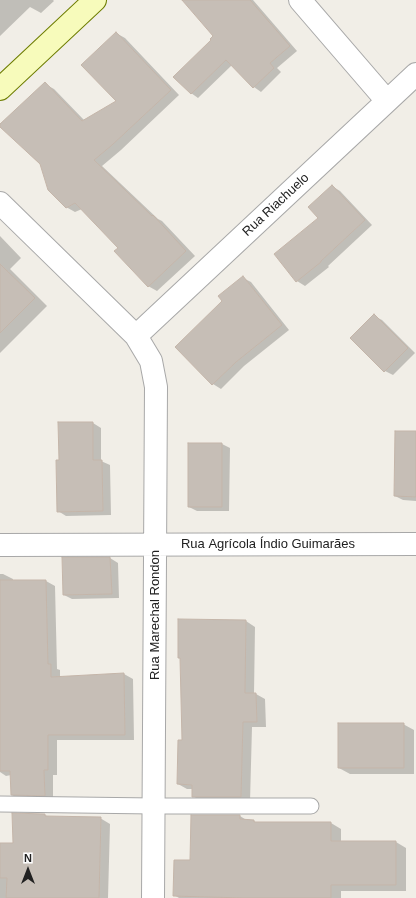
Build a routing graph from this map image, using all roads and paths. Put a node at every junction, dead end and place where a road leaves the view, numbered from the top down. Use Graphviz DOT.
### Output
graph roads {
  1 [pos="95,0"];
  2 [pos="300,0"];
  3 [pos="416,74"];
  4 [pos="0,89"];
  5 [pos="387,101"];
  6 [pos="0,203"];
  7 [pos="136,336"];
  8 [pos="416,544"];
  9 [pos="0,545"];
  10 [pos="155,545"];
  11 [pos="0,804"];
  12 [pos="154,806"];
  13 [pos="311,806"];
  14 [pos="153,898"];
  1 -- 4 [label="main road"];
  2 -- 5 [label="street"];
  3 -- 5 [label="street, Rua Riachuelo"];
  5 -- 7 [label="street, Rua Riachuelo"];
  6 -- 7 [label="street, Rua Marechal Rondon"];
  7 -- 10 [label="street, Rua Marechal Rondon"];
  8 -- 10 [label="street, Rua Agrícola Índio Guimarães"];
  9 -- 10 [label="street, Rua Agrícola Índio Guimarães"];
  10 -- 12 [label="street, Rua Marechal Rondon"];
  11 -- 12 [label="lane"];
  12 -- 13 [label="lane"];
  12 -- 14 [label="street, Rua Marechal Rondon"];
}
